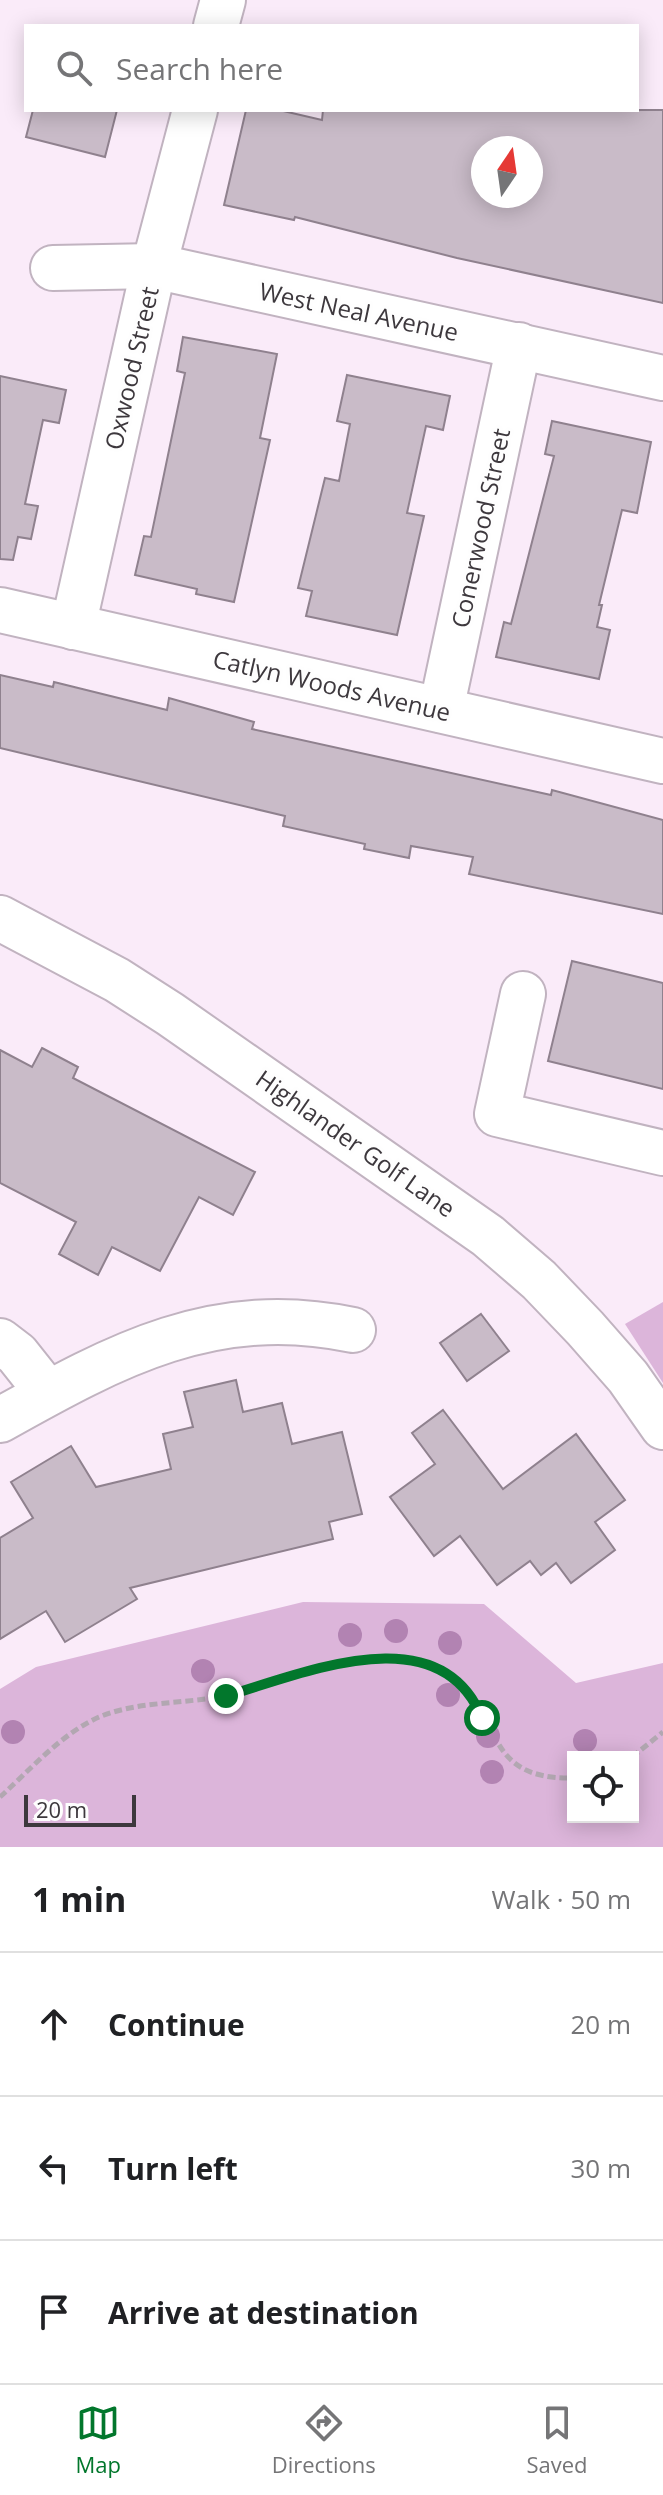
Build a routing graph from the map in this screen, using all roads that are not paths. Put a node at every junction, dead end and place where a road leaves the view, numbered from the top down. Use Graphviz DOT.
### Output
graph roads {
  1 [pos="223,0"];
  2 [pos="217,24"];
  3 [pos="194,112"];
  4 [pos="154,266"];
  5 [pos="53,268"];
  6 [pos="519,345"];
  7 [pos="663,378"];
  8 [pos="0,610"];
  9 [pos="73,627"];
  10 [pos="441,710"];
  11 [pos="663,761"];
  12 [pos="0,918"];
  13 [pos="523,994"];
  14 [pos="663,1153"];
  15 [pos="353,1330"];
  16 [pos="0,1341"];
  17 [pos="48,1393"];
  18 [pos="0,1420"];
  19 [pos="663,1427"];
  1 -- 2 [label="street"];
  3 -- 4 [label="street, Oxwood Street"];
  4 -- 5 [label="street, West Neal Avenue"];
  4 -- 6 [label="street, West Neal Avenue"];
  4 -- 9 [label="street, Oxwood Street"];
  6 -- 7 [label="street, West Neal Avenue"];
  6 -- 10 [label="street, Conerwood Street"];
  8 -- 9 [label="street, Catlyn Woods Avenue"];
  9 -- 10 [label="street, Catlyn Woods Avenue"];
  10 -- 11 [label="street, Catlyn Woods Avenue"];
  12 -- 19 [label="street, Highlander Golf Lane"];
  13 -- 14 [label="street"];
  15 -- 17 [label="street"];
  16 -- 17 [label="street"];
  17 -- 18 [label="street"];
}
